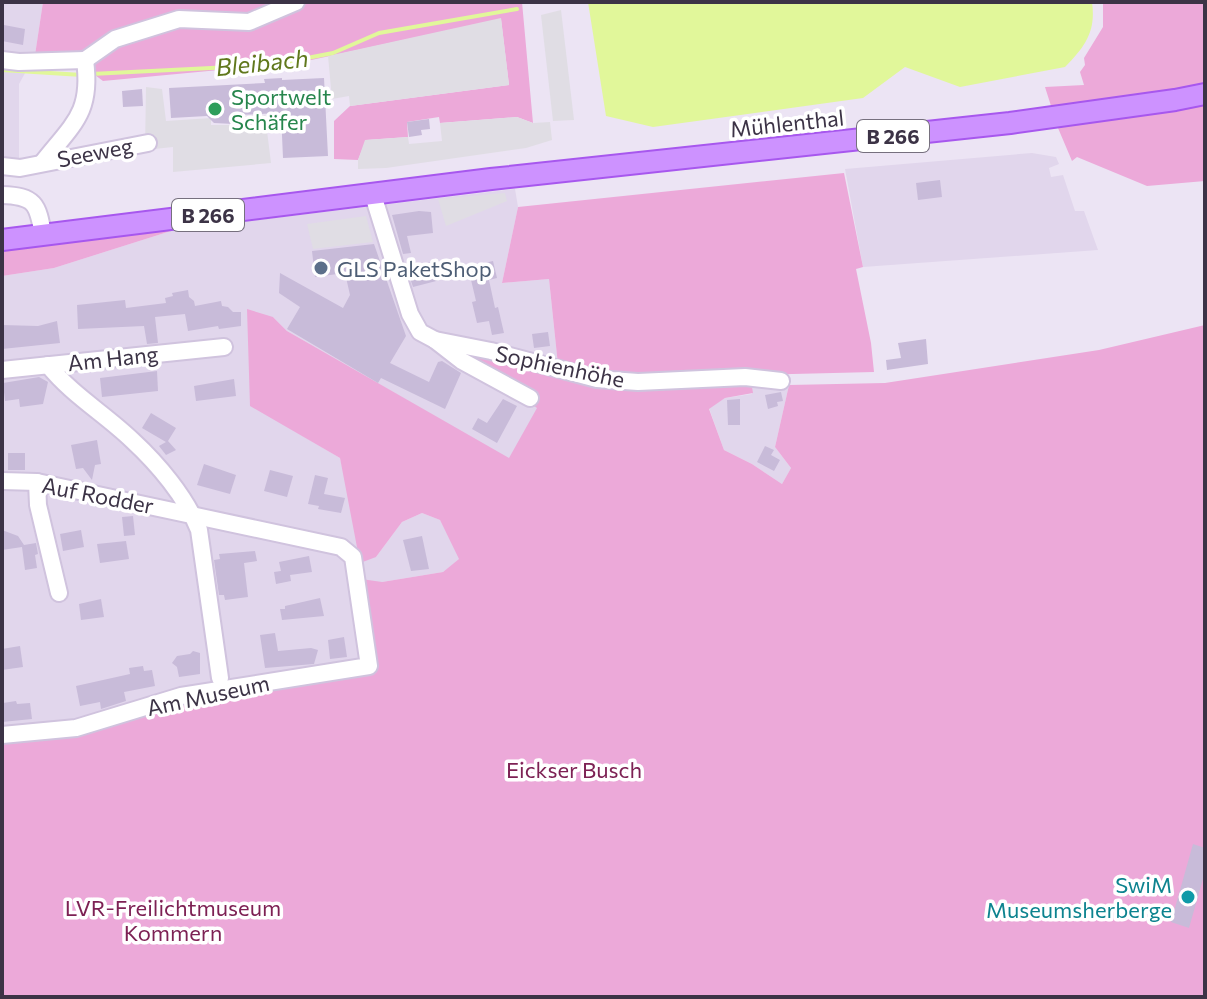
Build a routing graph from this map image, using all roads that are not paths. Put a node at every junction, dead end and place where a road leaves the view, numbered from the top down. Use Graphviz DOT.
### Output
graph roads {
  1 [pos="293,4"];
  2 [pos="2,60"];
  3 [pos="86,70"];
  4 [pos="1205,94"];
  5 [pos="148,143"];
  6 [pos="43,162"];
  7 [pos="2,166"];
  8 [pos="2,195"];
  9 [pos="373,195"];
  10 [pos="43,235"];
  11 [pos="2,240"];
  12 [pos="435,340"];
  13 [pos="224,347"];
  14 [pos="48,365"];
  15 [pos="2,370"];
  16 [pos="781,381"];
  17 [pos="530,398"];
  18 [pos="2,481"];
  19 [pos="37,482"];
  20 [pos="193,515"];
  21 [pos="59,593"];
  22 [pos="369,666"];
  23 [pos="220,678"];
  24 [pos="2,735"];
  1 -- 3 [label="street"];
  2 -- 3 [label="street"];
  3 -- 6 [label="street, Seeweg"];
  4 -- 9 [label="main road, Mühlenthal / B 266"];
  5 -- 6 [label="street, Seeweg"];
  6 -- 7 [label="street, Seeweg"];
  8 -- 10 [label="street"];
  9 -- 10 [label="main road, B 266"];
  9 -- 12 [label="street"];
  10 -- 11 [label="main road, B 266"];
  12 -- 16 [label="street, Sophienhöhe"];
  12 -- 17 [label="street"];
  13 -- 14 [label="street, Am Hang"];
  14 -- 15 [label="street, Am Hang"];
  14 -- 20 [label="street"];
  18 -- 19 [label="street, Auf Rodder"];
  19 -- 20 [label="street, Auf Rodder"];
  19 -- 21 [label="street"];
  20 -- 22 [label="street, Auf Rodder"];
  20 -- 23 [label="street"];
  22 -- 24 [label="street, Am Museum"];
}
